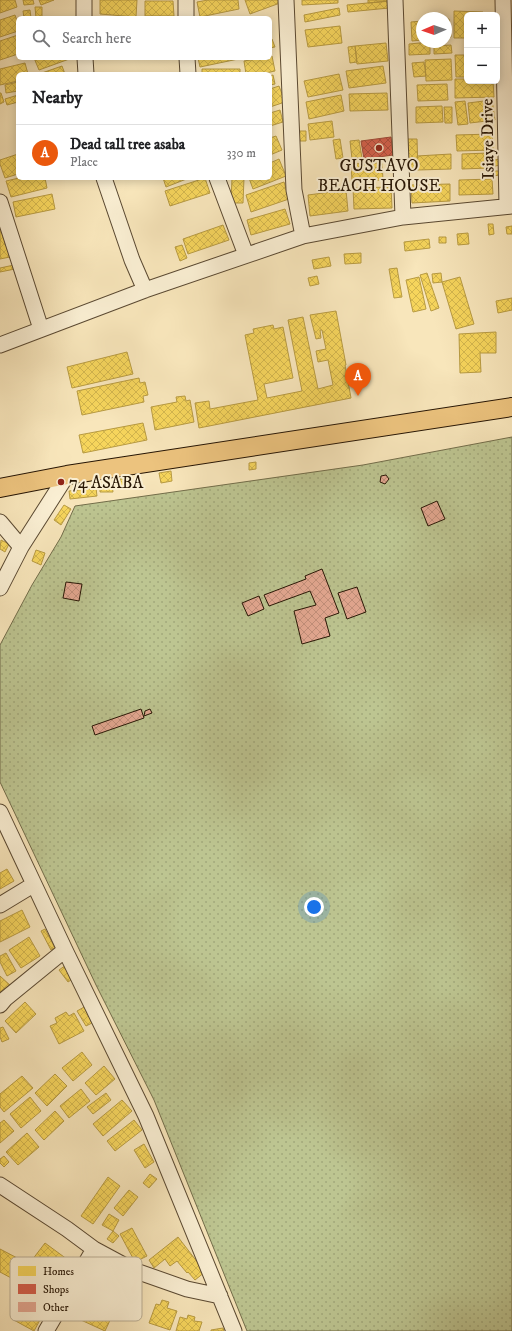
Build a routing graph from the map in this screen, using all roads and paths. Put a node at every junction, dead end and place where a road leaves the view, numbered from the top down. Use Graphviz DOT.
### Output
graph roads {
  1 [pos="84,0"];
  2 [pos="186,0"];
  3 [pos="286,0"];
  4 [pos="395,0"];
  5 [pos="503,0"];
  6 [pos="84,16"];
  7 [pos="186,16"];
  8 [pos="85,60"];
  9 [pos="187,60"];
  10 [pos="86,72"];
  11 [pos="188,72"];
  12 [pos="105,180"];
  13 [pos="217,180"];
  14 [pos="0,202"];
  15 [pos="510,206"];
  16 [pos="403,217"];
  17 [pos="303,236"];
  18 [pos="246,255"];
  19 [pos="145,290"];
  20 [pos="41,329"];
  21 [pos="0,345"];
  22 [pos="512,407"];
  23 [pos="67,475"];
  24 [pos="0,488"];
  25 [pos="0,522"];
  26 [pos="21,547"];
  27 [pos="0,588"];
  28 [pos="0,812"];
  29 [pos="33,884"];
  30 [pos="0,905"];
  31 [pos="65,950"];
  32 [pos="0,1005"];
  33 [pos="0,1186"];
  34 [pos="94,1249"];
  35 [pos="89,1257"];
  36 [pos="108,1257"];
  37 [pos="142,1273"];
  38 [pos="220,1296"];
  39 [pos="52,1321"];
  40 [pos="46,1331"];
  41 [pos="234,1331"];
  1 -- 6 [label="street"];
  2 -- 7 [label="street"];
  3 -- 17 [label="street"];
  4 -- 16 [label="street"];
  5 -- 15 [label="street, Isiaye Drive"];
  8 -- 10 [label="street"];
  9 -- 11 [label="street"];
  12 -- 19 [label="street"];
  13 -- 18 [label="street"];
  14 -- 20 [label="street"];
  15 -- 16 [label="street"];
  16 -- 17 [label="street"];
  17 -- 18 [label="street"];
  18 -- 19 [label="street"];
  19 -- 20 [label="street"];
  20 -- 21 [label="street"];
  22 -- 23 [label="main road"];
  23 -- 24 [label="main road"];
  23 -- 26 [label="street"];
  25 -- 26 [label="street"];
  26 -- 27 [label="street"];
  28 -- 29 [label="street"];
  29 -- 30 [label="street"];
  29 -- 31 [label="street"];
  31 -- 32 [label="street"];
  31 -- 38 [label="street"];
  33 -- 34 [label="street"];
  34 -- 35 [label="street"];
  34 -- 36 [label="street"];
  37 -- 38 [label="street"];
  38 -- 41 [label="street"];
  39 -- 40 [label="street"];
}
